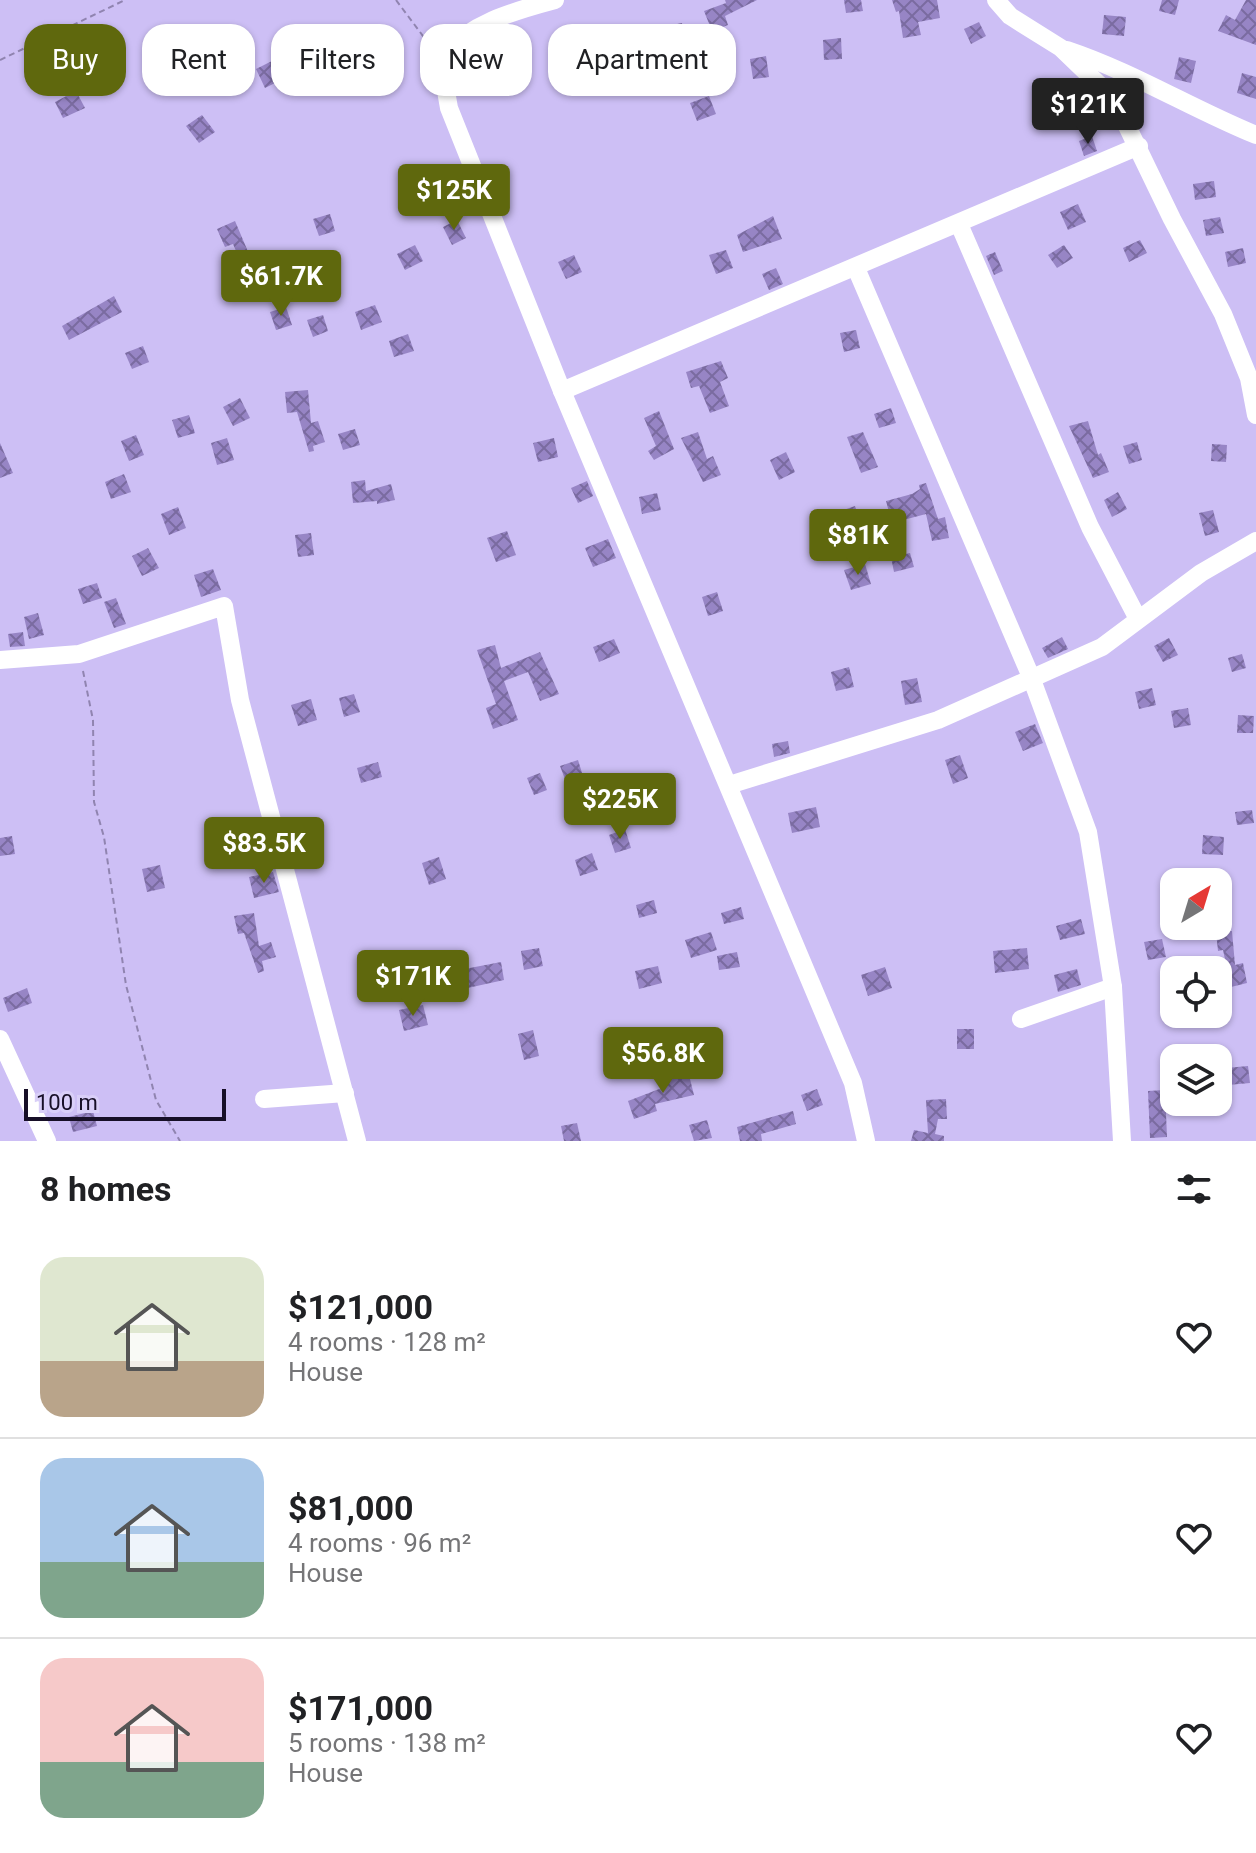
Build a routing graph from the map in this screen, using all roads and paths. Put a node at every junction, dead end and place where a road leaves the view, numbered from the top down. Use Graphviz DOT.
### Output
graph roads {
  1 [pos="125,0"];
  2 [pos="396,0"];
  3 [pos="555,0"];
  4 [pos="996,0"];
  5 [pos="480,24"];
  6 [pos="420,31"];
  7 [pos="1061,48"];
  8 [pos="0,60"];
  9 [pos="447,96"];
  10 [pos="1256,135"];
  11 [pos="1139,146"];
  12 [pos="959,224"];
  13 [pos="856,268"];
  14 [pos="562,391"];
  15 [pos="1256,415"];
  16 [pos="1256,541"];
  17 [pos="1138,619"];
  18 [pos="79,654"];
  19 [pos="0,660"];
  20 [pos="1031,677"];
  21 [pos="729,785"];
  22 [pos="1113,987"];
  23 [pos="1021,1019"];
  24 [pos="0,1039"];
  25 [pos="345,1093"];
  26 [pos="264,1099"];
  27 [pos="47,1141"];
  28 [pos="180,1141"];
  29 [pos="357,1141"];
  30 [pos="866,1141"];
  31 [pos="1122,1141"];
  1 -- 8 [label="path"];
  2 -- 6 [label="path"];
  3 -- 5 [label="street"];
  4 -- 7 [label="street"];
  7 -- 10 [label="street"];
  7 -- 11 [label="street"];
  9 -- 14 [label="street"];
  11 -- 12 [label="street"];
  11 -- 15 [label="street"];
  12 -- 13 [label="street"];
  12 -- 17 [label="street"];
  13 -- 14 [label="street"];
  13 -- 20 [label="street"];
  14 -- 21 [label="street"];
  16 -- 17 [label="street"];
  17 -- 20 [label="street"];
  18 -- 19 [label="street"];
  18 -- 25 [label="street"];
  18 -- 28 [label="path"];
  20 -- 21 [label="street"];
  20 -- 22 [label="street"];
  21 -- 30 [label="street"];
  22 -- 23 [label="street"];
  22 -- 31 [label="street"];
  24 -- 27 [label="street"];
  25 -- 26 [label="street"];
  25 -- 29 [label="street"];
}
